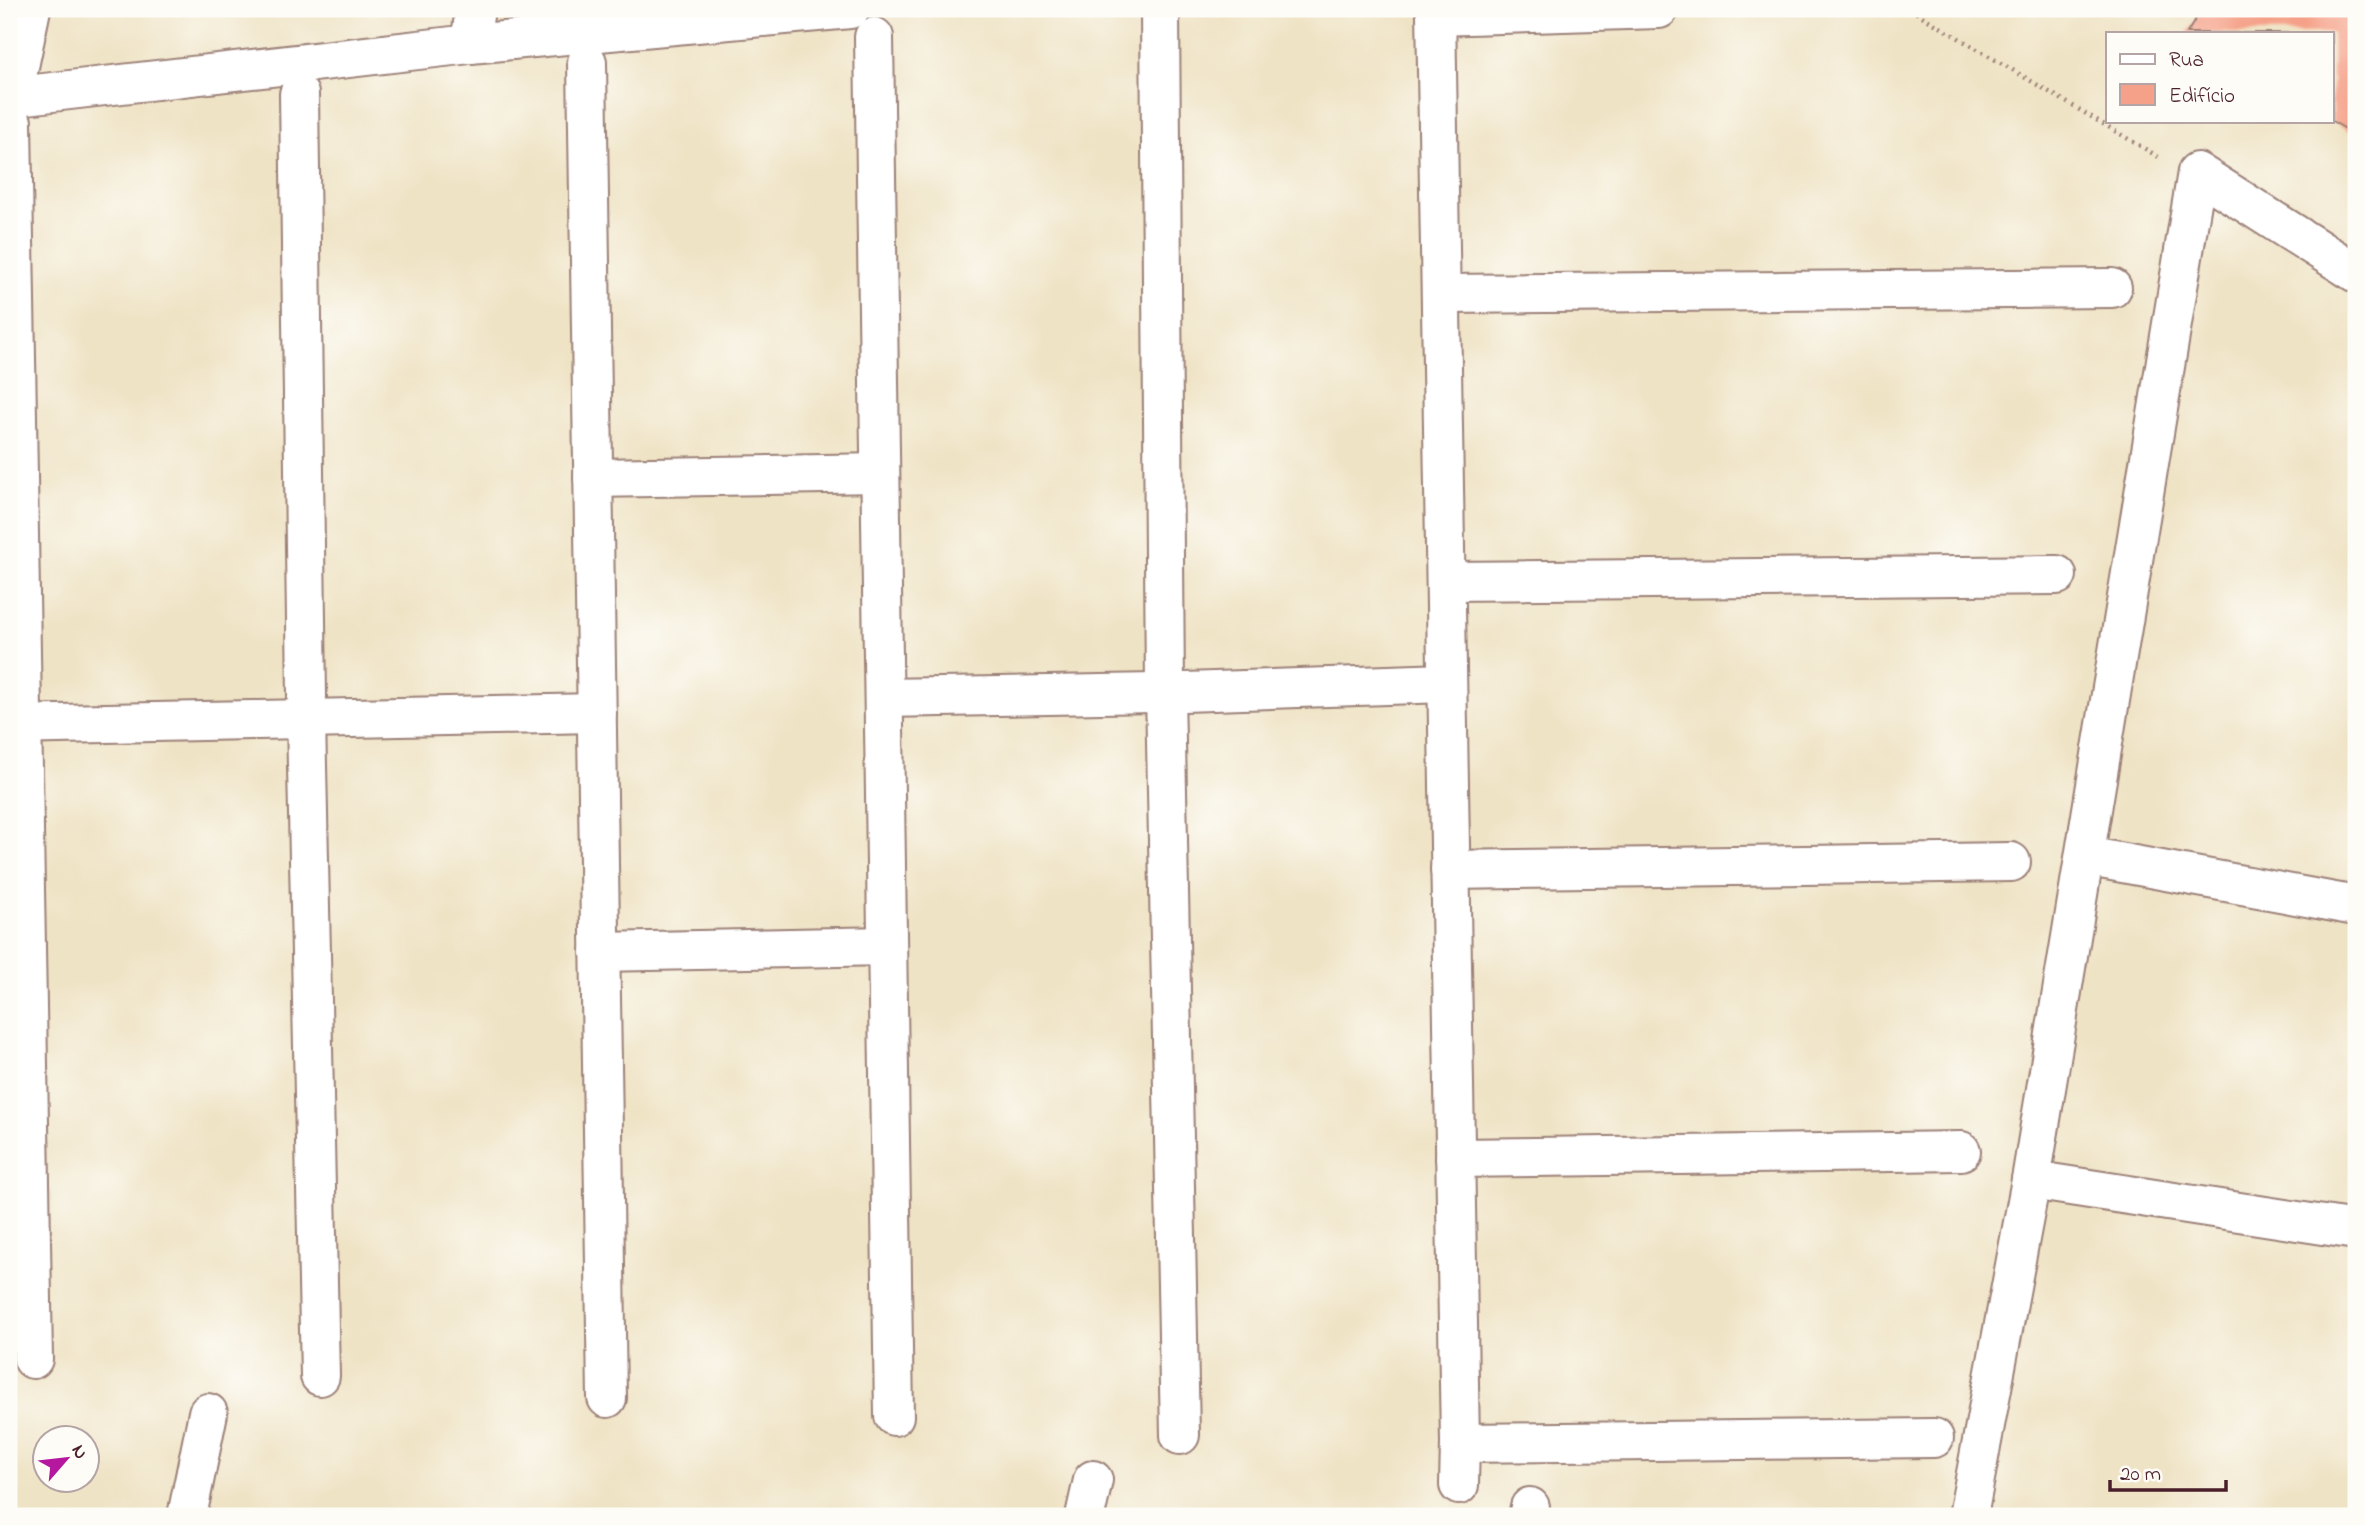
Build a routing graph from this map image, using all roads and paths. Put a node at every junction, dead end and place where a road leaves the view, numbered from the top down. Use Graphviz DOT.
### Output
graph roads {
  1 [pos="31,9"];
  2 [pos="1160,9"];
  3 [pos="1659,9"];
  4 [pos="1436,13"];
  5 [pos="862,23"];
  6 [pos="473,26"];
  7 [pos="587,62"];
  8 [pos="299,94"];
  9 [pos="11,105"];
  10 [pos="2356,273"];
  11 [pos="2112,288"];
  12 [pos="1441,294"];
  13 [pos="880,473"];
  14 [pos="593,478"];
  15 [pos="2057,575"];
  16 [pos="1446,581"];
  17 [pos="1447,683"];
  18 [pos="1166,692"];
  19 [pos="884,698"];
  20 [pos="597,703"];
  21 [pos="307,708"];
  22 [pos="16,713"];
  23 [pos="2085,856"];
  24 [pos="2011,862"];
  25 [pos="1450,870"];
  26 [pos="2356,906"];
  27 [pos="887,946"];
  28 [pos="600,952"];
  29 [pos="1961,1151"];
  30 [pos="1455,1158"];
  31 [pos="2031,1180"];
  32 [pos="2356,1230"];
  33 [pos="33,1359"];
  34 [pos="320,1376"];
  35 [pos="607,1398"];
  36 [pos="208,1413"];
  37 [pos="894,1416"];
  38 [pos="1180,1435"];
  39 [pos="1934,1438"];
  40 [pos="1460,1443"];
  41 [pos="1459,1485"];
  42 [pos="187,1516"];
  43 [pos="1968,1516"];
  1 -- 9 [label="street"];
  2 -- 18 [label="street"];
  3 -- 4 [label="street"];
  4 -- 12 [label="street"];
  5 -- 6 [label="street"];
  5 -- 13 [label="street"];
  6 -- 9 [label="street"];
  7 -- 14 [label="street"];
  8 -- 21 [label="street"];
  9 -- 22 [label="street"];
  10 -- 23 [label="street"];
  11 -- 12 [label="street"];
  12 -- 16 [label="street"];
  13 -- 14 [label="street"];
  13 -- 19 [label="street"];
  14 -- 20 [label="street"];
  15 -- 16 [label="street"];
  16 -- 17 [label="street"];
  17 -- 18 [label="street"];
  17 -- 25 [label="street"];
  18 -- 19 [label="street"];
  18 -- 38 [label="street"];
  19 -- 27 [label="street"];
  20 -- 21 [label="street"];
  20 -- 28 [label="street"];
  21 -- 22 [label="street"];
  21 -- 34 [label="street"];
  22 -- 33 [label="street"];
  23 -- 26 [label="street"];
  23 -- 31 [label="street"];
  24 -- 25 [label="street"];
  25 -- 30 [label="street"];
  27 -- 28 [label="street"];
  27 -- 37 [label="street"];
  28 -- 35 [label="street"];
  29 -- 30 [label="street"];
  30 -- 40 [label="street"];
  31 -- 32 [label="street"];
  31 -- 43 [label="street"];
  36 -- 42 [label="street"];
  39 -- 40 [label="street"];
  40 -- 41 [label="street"];
}
